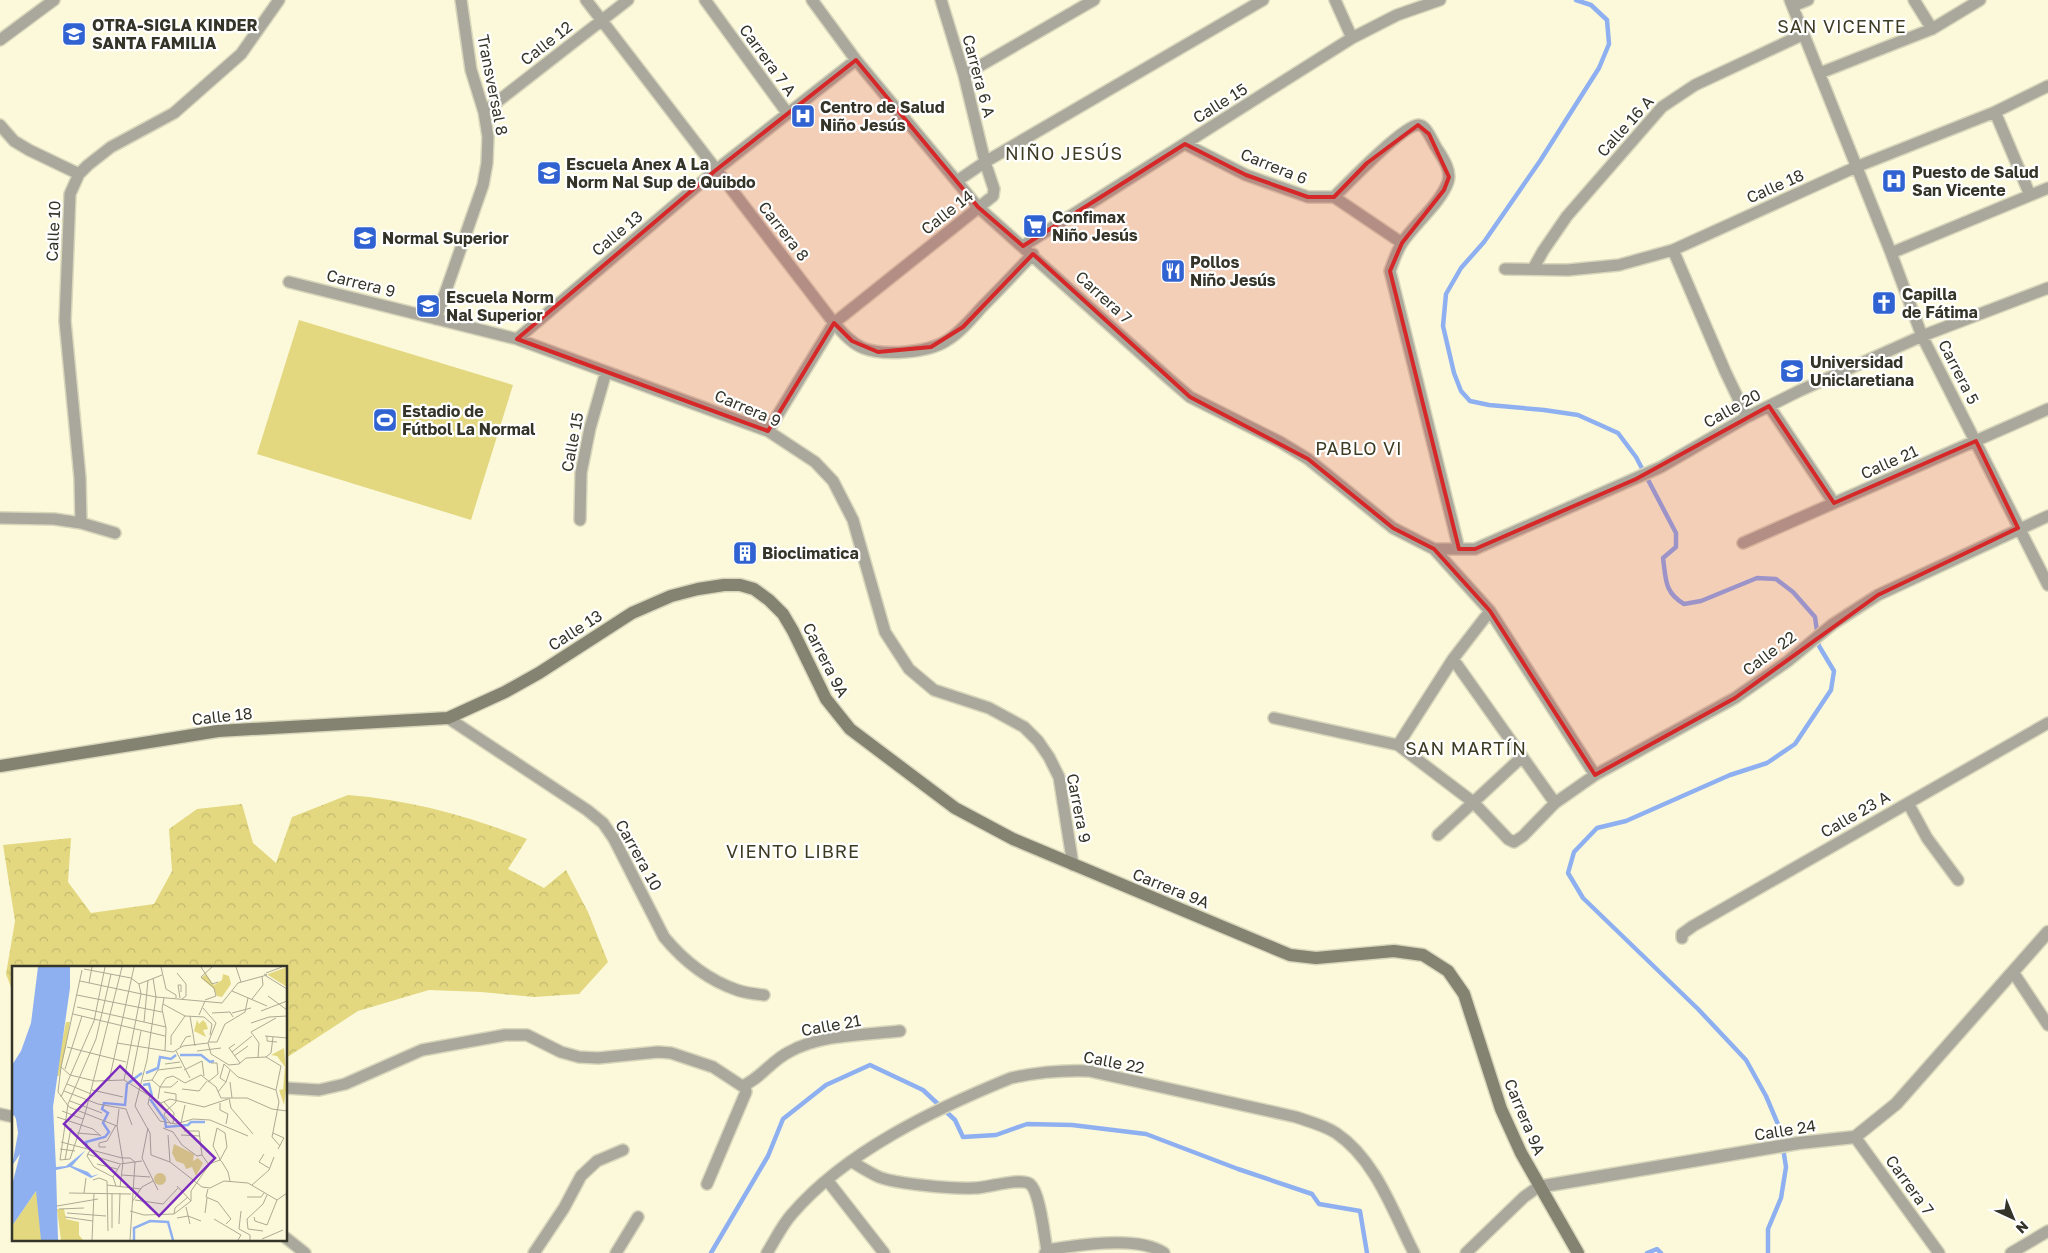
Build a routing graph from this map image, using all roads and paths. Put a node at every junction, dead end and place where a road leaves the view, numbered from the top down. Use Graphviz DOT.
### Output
graph roads {
  1 [pos="54,0"];
  2 [pos="279,0"];
  3 [pos="462,0"];
  4 [pos="586,0"];
  5 [pos="628,0"];
  6 [pos="705,0"];
  7 [pos="812,0"];
  8 [pos="941,0"];
  9 [pos="1094,0"];
  10 [pos="1263,0"];
  11 [pos="1335,0"];
  12 [pos="1440,0"];
  13 [pos="1808,0"];
  14 [pos="1914,0"];
  15 [pos="1980,0"];
  16 [pos="1791,3"];
  17 [pos="602,20"];
  18 [pos="1932,29"];
  19 [pos="1804,34"];
  20 [pos="1352,38"];
  21 [pos="0,40"];
  22 [pos="856,60"];
  23 [pos="1820,73"];
  24 [pos="964,75"];
  25 [pos="2048,86"];
  26 [pos="484,112"];
  27 [pos="1995,112"];
  28 [pos="788,114"];
  29 [pos="0,125"];
  30 [pos="1185,144"];
  31 [pos="985,162"];
  32 [pos="1856,167"];
  33 [pos="716,170"];
  34 [pos="79,174"];
  35 [pos="957,181"];
  36 [pos="2048,188"];
  37 [pos="2030,195"];
  38 [pos="1334,197"];
  39 [pos="978,207"];
  40 [pos="1402,244"];
  41 [pos="1024,246"];
  42 [pos="1673,250"];
  43 [pos="1891,253"];
  44 [pos="1033,254"];
  45 [pos="1505,269"];
  46 [pos="1534,269"];
  47 [pos="289,282"];
  48 [pos="2048,288"];
  49 [pos="436,319"];
  50 [pos="834,323"];
  51 [pos="1922,336"];
  52 [pos="517,339"];
  53 [pos="606,372"];
  54 [pos="1769,406"];
  55 [pos="2048,409"];
  56 [pos="1747,417"];
  57 [pos="768,431"];
  58 [pos="1976,441"];
  59 [pos="1834,503"];
  60 [pos="2048,516"];
  61 [pos="0,518"];
  62 [pos="580,520"];
  63 [pos="81,523"];
  64 [pos="2018,528"];
  65 [pos="115,533"];
  66 [pos="1743,544"];
  67 [pos="1434,549"];
  68 [pos="1459,549"];
  69 [pos="2048,584"];
  70 [pos="754,589"];
  71 [pos="1490,611"];
  72 [pos="1453,659"];
  73 [pos="448,718"];
  74 [pos="1274,718"];
  75 [pos="2048,723"];
  76 [pos="1398,746"];
  77 [pos="1522,756"];
  78 [pos="0,766"];
  79 [pos="1595,775"];
  80 [pos="1473,802"];
  81 [pos="1555,803"];
  82 [pos="1908,803"];
  83 [pos="1438,836"];
  84 [pos="1073,865"];
  85 [pos="1958,880"];
  86 [pos="2048,932"];
  87 [pos="1682,938"];
  88 [pos="2013,972"];
  89 [pos="764,995"];
  90 [pos="2048,1025"];
  91 [pos="900,1031"];
  92 [pos="748,1083"];
  93 [pos="288,1088"];
  94 [pos="1855,1137"];
  95 [pos="623,1150"];
  96 [pos="852,1162"];
  97 [pos="827,1180"];
  98 [pos="707,1184"];
  99 [pos="1538,1187"];
  100 [pos="638,1217"];
  101 [pos="2048,1231"];
  102 [pos="288,1240"];
  103 [pos="2024,1250"];
  104 [pos="1046,1251"];
  105 [pos="305,1253"];
  106 [pos="534,1253"];
  107 [pos="616,1253"];
  108 [pos="767,1253"];
  109 [pos="884,1253"];
  110 [pos="1164,1253"];
  111 [pos="1414,1253"];
  112 [pos="1466,1253"];
  113 [pos="1578,1253"];
  114 [pos="1939,1253"];
  115 [pos="2011,1253"];
  1 -- 21 [label="street"];
  2 -- 34 [label="street, Calle 10"];
  3 -- 26 [label="street, Transversal 8"];
  4 -- 17 [label="street, Carrera 8"];
  5 -- 17 [label="street, Calle 12"];
  6 -- 28 [label="street, Carrera 7 A"];
  7 -- 22 [label="street, Carrera 7"];
  8 -- 24 [label="street, Carrera 6 A"];
  9 -- 24 [label="street"];
  10 -- 31 [label="street"];
  11 -- 20 [label="street"];
  12 -- 20 [label="street, Calle 15"];
  13 -- 16 [label="street"];
  14 -- 18 [label="street"];
  15 -- 18 [label="street"];
  16 -- 19 [label="street, Carrera 5"];
  17 -- 26 [label="street, Calle 12"];
  17 -- 33 [label="street, Carrera 8"];
  18 -- 23 [label="street"];
  19 -- 23 [label="street, Carrera 5"];
  19 -- 46 [label="street, Calle 16 A"];
  20 -- 30 [label="street, Calle 15"];
  22 -- 28 [label="street, Calle 13"];
  22 -- 35 [label="street, Carrera 7"];
  23 -- 32 [label="street, Carrera 5"];
  24 -- 31 [label="street, Carrera 6 A"];
  25 -- 27 [label="street, Calle 18"];
  26 -- 49 [label="street, Transversal 8"];
  27 -- 32 [label="street, Calle 18"];
  27 -- 37 [label="street"];
  28 -- 33 [label="street, Calle 13"];
  29 -- 34 [label="street"];
  30 -- 38 [label="street, Carrera 6"];
  30 -- 41 [label="street, Calle 15"];
  31 -- 35 [label="street"];
  31 -- 39 [label="street, Calle 14"];
  32 -- 42 [label="street, Calle 18"];
  32 -- 43 [label="street, Carrera 5"];
  33 -- 50 [label="street, Carrera 8"];
  33 -- 52 [label="street, Calle 13"];
  34 -- 63 [label="street, Calle 10"];
  35 -- 39 [label="street, Carrera 7"];
  36 -- 37 [label="street"];
  37 -- 43 [label="street"];
  38 -- 40 [label="street"];
  38 -- 40 [label="street"];
  39 -- 41 [label="street, Carrera 7"];
  39 -- 50 [label="street, Calle 14"];
  40 -- 68 [label="street"];
  41 -- 44 [label="street, Carrera 7"];
  42 -- 46 [label="street, Calle 18"];
  42 -- 56 [label="street"];
  43 -- 51 [label="street, Carrera 5"];
  44 -- 50 [label="street, Carrera 8"];
  44 -- 67 [label="street, Carrera 7"];
  45 -- 46 [label="street, Calle 18"];
  47 -- 49 [label="street, Carrera 9"];
  48 -- 51 [label="street, Calle 20"];
  49 -- 52 [label="street, Carrera 9"];
  50 -- 57 [label="street, Calle 14"];
  51 -- 54 [label="street, Calle 20"];
  51 -- 58 [label="street, Carrera 5"];
  52 -- 53 [label="street, Carrera 9"];
  53 -- 57 [label="street, Carrera 9"];
  53 -- 62 [label="street, Calle 15"];
  54 -- 56 [label="street, Calle 20"];
  54 -- 59 [label="street"];
  55 -- 58 [label="street, Calle 21"];
  56 -- 68 [label="street, Calle 20"];
  57 -- 84 [label="street, Carrera 9"];
  58 -- 59 [label="street, Calle 21"];
  58 -- 64 [label="street, Carrera 5"];
  59 -- 66 [label="street, Calle 21"];
  60 -- 64 [label="street, Calle 22"];
  61 -- 63 [label="street"];
  63 -- 65 [label="street"];
  64 -- 69 [label="street, Carrera 5"];
  64 -- 79 [label="street, Calle 22"];
  67 -- 68 [label="street, Calle 20"];
  67 -- 71 [label="street"];
  70 -- 73 [label="main road, Calle 13"];
  70 -- 84 [label="main road, Carrera 9A"];
  71 -- 72 [label="street"];
  71 -- 79 [label="street"];
  72 -- 76 [label="street"];
  72 -- 77 [label="street"];
  73 -- 78 [label="main road, Calle 18"];
  73 -- 89 [label="street, Carrera 10"];
  74 -- 76 [label="street"];
  75 -- 82 [label="street, Calle 23 A"];
  76 -- 80 [label="street"];
  77 -- 80 [label="street"];
  77 -- 81 [label="street"];
  79 -- 81 [label="street, Calle 22"];
  80 -- 81 [label="street, Calle 22"];
  80 -- 83 [label="street"];
  82 -- 85 [label="street"];
  82 -- 87 [label="street, Calle 23 A"];
  84 -- 99 [label="main road, Carrera 9A"];
  86 -- 88 [label="street"];
  88 -- 90 [label="street"];
  88 -- 94 [label="street"];
  91 -- 92 [label="street, Calle 21"];
  92 -- 93 [label="street"];
  92 -- 98 [label="street"];
  94 -- 99 [label="street, Calle 24"];
  94 -- 114 [label="street, Carrera 7"];
  95 -- 106 [label="street"];
  96 -- 97 [label="street, Calle 22"];
  96 -- 104 [label="street"];
  96 -- 111 [label="street, Calle 22"];
  97 -- 108 [label="street, Calle 22"];
  97 -- 109 [label="street"];
  99 -- 112 [label="street, Calle 24"];
  99 -- 113 [label="main road"];
  100 -- 107 [label="street"];
  101 -- 103 [label="street"];
  102 -- 105 [label="street"];
  103 -- 115 [label="street"];
  104 -- 110 [label="street"];
}
